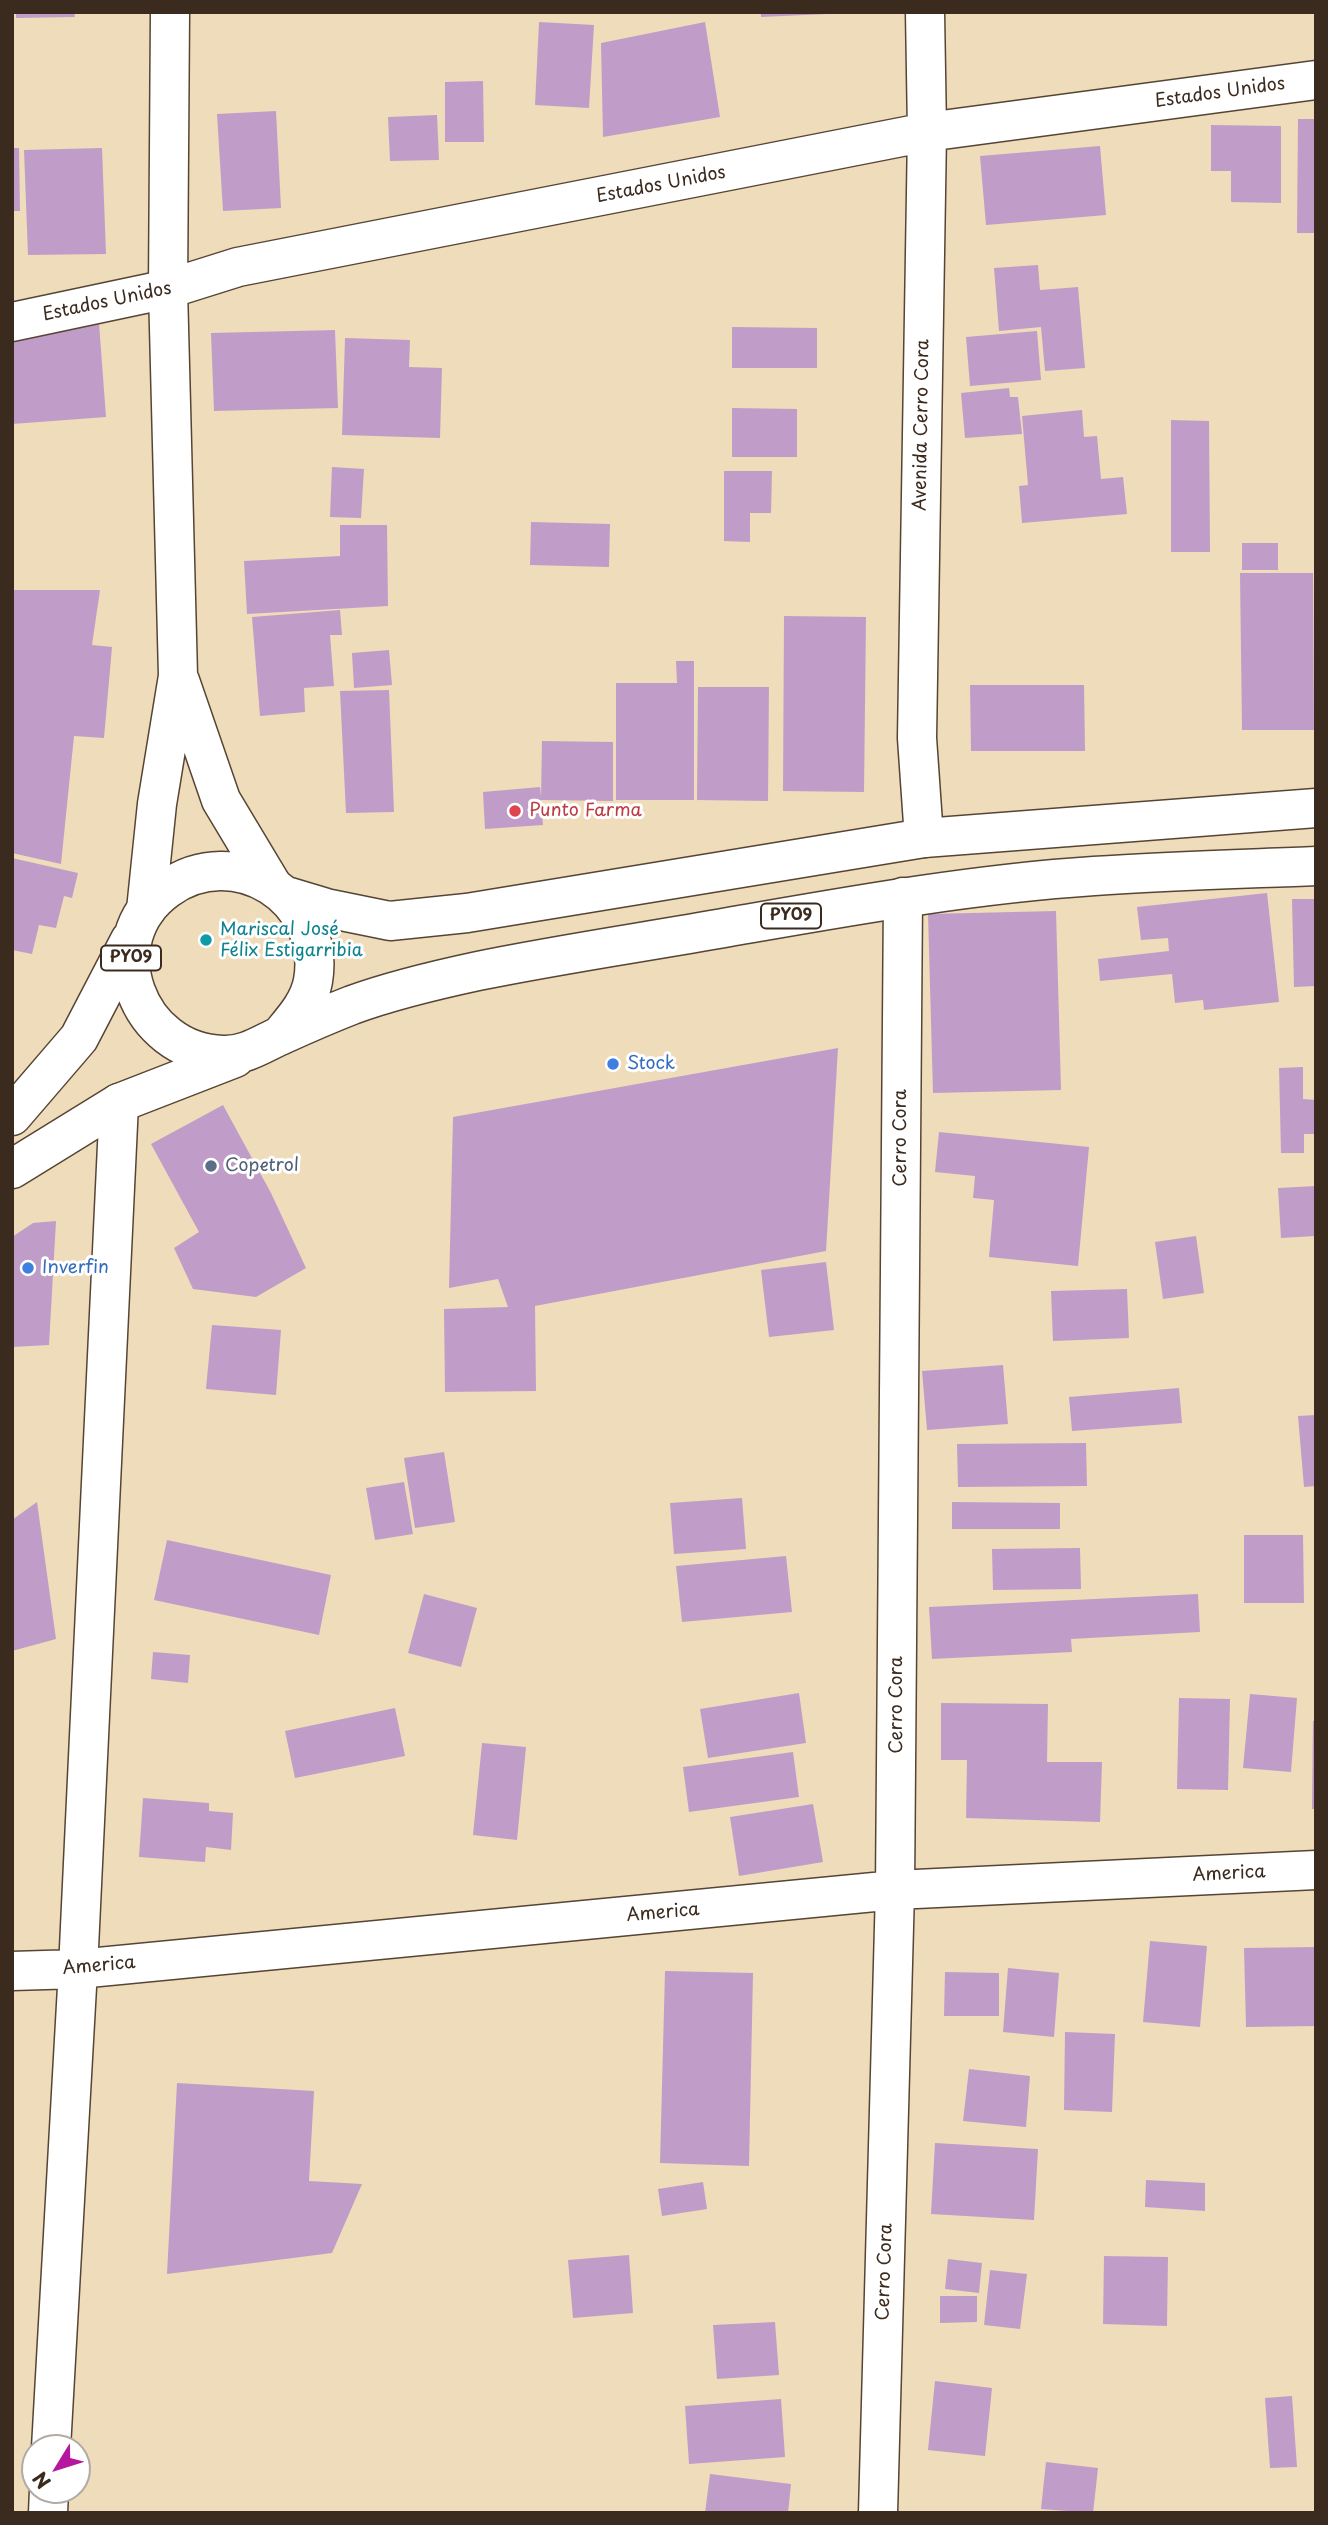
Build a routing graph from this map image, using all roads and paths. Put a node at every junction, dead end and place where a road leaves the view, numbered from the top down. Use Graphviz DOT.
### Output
graph roads {
  1 [pos="170,12"];
  2 [pos="925,12"];
  3 [pos="1316,80"];
  4 [pos="927,132"];
  5 [pos="168,289"];
  6 [pos="12,322"];
  7 [pos="178,676"];
  8 [pos="1316,808"];
  9 [pos="924,838"];
  10 [pos="1316,866"];
  11 [pos="279,890"];
  12 [pos="903,897"];
  13 [pos="141,920"];
  14 [pos="264,1044"];
  15 [pos="119,1103"];
  16 [pos="12,1116"];
  17 [pos="12,1170"];
  18 [pos="1316,1870"];
  19 [pos="895,1890"];
  20 [pos="78,1969"];
  21 [pos="12,1971"];
  22 [pos="52,2434"];
  23 [pos="878,2513"];
  1 -- 5 [label="main road"];
  2 -- 4 [label="main road, Avenida Cerro Cora"];
  3 -- 4 [label="main road, Estados Unidos"];
  4 -- 5 [label="main road, Estados Unidos"];
  4 -- 9 [label="main road, Avenida Cerro Cora"];
  5 -- 6 [label="main road, Estados Unidos"];
  5 -- 7 [label="main road"];
  7 -- 11 [label="main road"];
  7 -- 13 [label="main road"];
  8 -- 9 [label="main road, PY09"];
  9 -- 11 [label="main road, PY09"];
  10 -- 12 [label="main road, PY09"];
  11 -- 13 [label="main road, PY09"];
  11 -- 14 [label="main road"];
  12 -- 14 [label="main road, PY09"];
  12 -- 19 [label="main road, Cerro Cora"];
  13 -- 14 [label="main road, PY09"];
  13 -- 16 [label="main road, PY09"];
  14 -- 15 [label="main road, PY09"];
  15 -- 17 [label="main road, PY09"];
  15 -- 20 [label="main road"];
  18 -- 19 [label="main road, America"];
  19 -- 20 [label="main road, America"];
  19 -- 23 [label="main road, Cerro Cora"];
  20 -- 21 [label="main road, America"];
  20 -- 22 [label="main road"];
}
